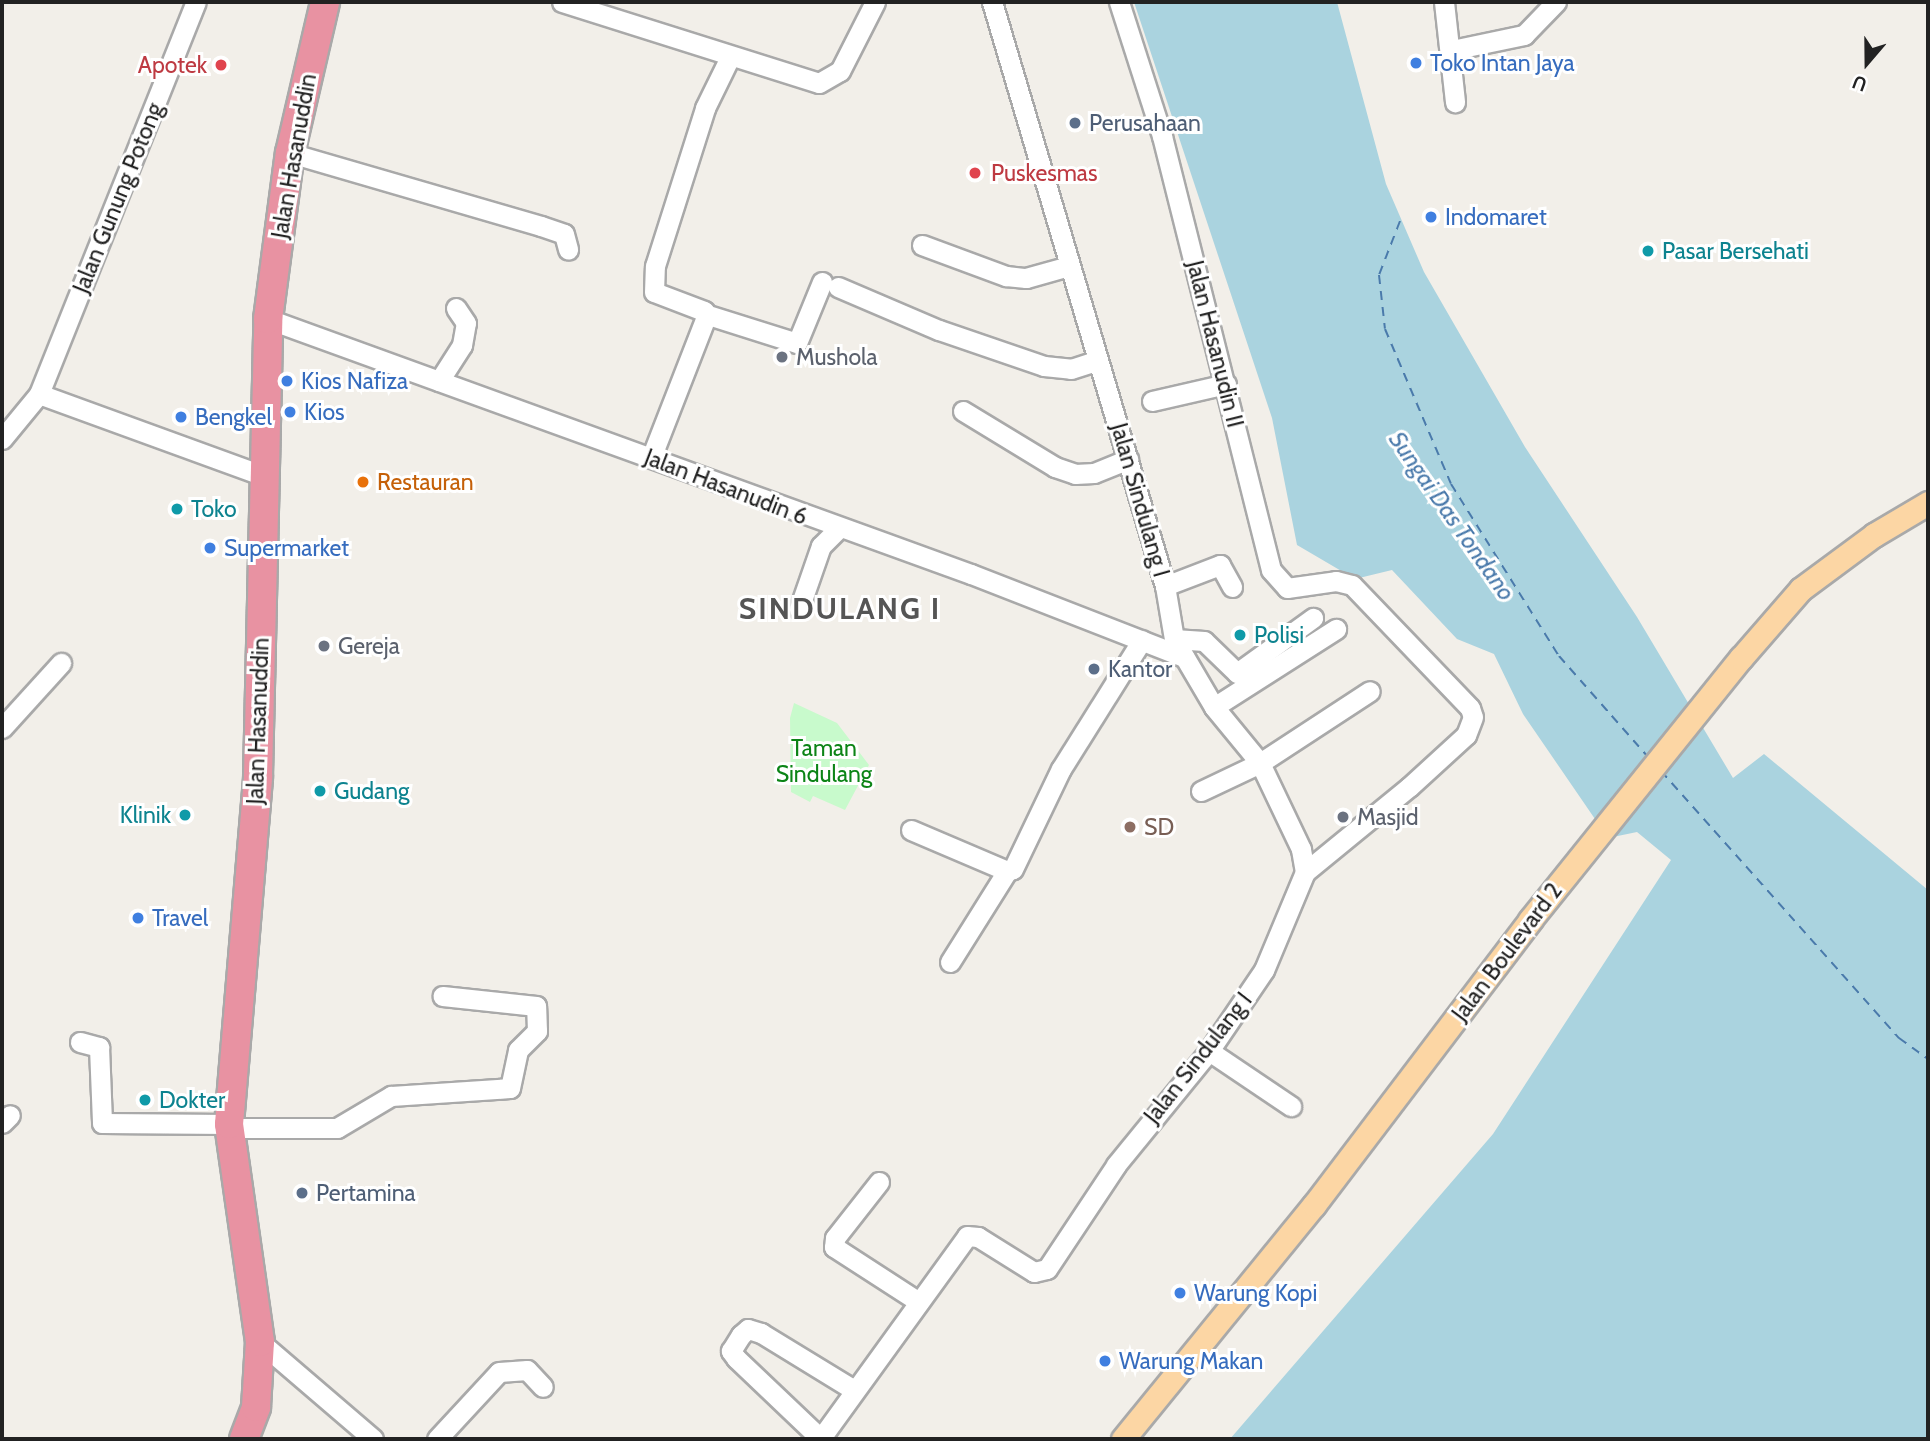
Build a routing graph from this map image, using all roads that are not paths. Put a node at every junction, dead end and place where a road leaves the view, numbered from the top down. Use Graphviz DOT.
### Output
graph roads {
  1 [pos="196,2"];
  2 [pos="325,2"];
  3 [pos="562,2"];
  4 [pos="875,2"];
  5 [pos="992,2"];
  6 [pos="1118,2"];
  7 [pos="1444,2"];
  8 [pos="1556,2"];
  9 [pos="1452,50"];
  10 [pos="730,57"];
  11 [pos="1455,93"];
  12 [pos="290,153"];
  13 [pos="922,245"];
  14 [pos="568,248"];
  15 [pos="1069,266"];
  16 [pos="456,308"];
  17 [pos="705,314"];
  18 [pos="268,319"];
  19 [pos="1098,360"];
  20 [pos="439,381"];
  21 [pos="1226,384"];
  22 [pos="39,394"];
  23 [pos="1152,401"];
  24 [pos="963,411"];
  25 [pos="2,439"];
  26 [pos="651,458"];
  27 [pos="1128,459"];
  28 [pos="264,476"];
  29 [pos="1928,503"];
  30 [pos="838,529"];
  31 [pos="1165,586"];
  32 [pos="1232,587"];
  33 [pos="799,609"];
  34 [pos="1313,618"];
  35 [pos="1336,629"];
  36 [pos="1174,639"];
  37 [pos="1142,640"];
  38 [pos="1184,657"];
  39 [pos="61,663"];
  40 [pos="1370,691"];
  41 [pos="1214,707"];
  42 [pos="2,727"];
  43 [pos="1260,763"];
  44 [pos="1201,791"];
  45 [pos="911,830"];
  46 [pos="1007,871"];
  47 [pos="1305,872"];
  48 [pos="950,962"];
  49 [pos="443,996"];
  50 [pos="80,1042"];
  51 [pos="1209,1051"];
  52 [pos="1291,1106"];
  53 [pos="229,1126"];
  54 [pos="878,1182"];
  55 [pos="919,1302"];
  56 [pos="260,1342"];
  57 [pos="543,1387"];
  58 [pos="854,1390"];
  59 [pos="244,1439"];
  60 [pos="373,1439"];
  61 [pos="437,1439"];
  62 [pos="815,1439"];
  63 [pos="821,1439"];
  64 [pos="1123,1439"];
  1 -- 22 [label="street, Jalan Gunung Potong"];
  2 -- 12 [label="highway, Jalan Hasanuddin"];
  3 -- 10 [label="street"];
  4 -- 10 [label="street"];
  5 -- 15 [label="street, Jalan Sindulang I"];
  6 -- 21 [label="street, Jalan Hasanudin II"];
  7 -- 9 [label="street"];
  8 -- 9 [label="street"];
  9 -- 11 [label="street"];
  10 -- 17 [label="street"];
  12 -- 14 [label="street"];
  12 -- 18 [label="highway, Jalan Hasanuddin"];
  13 -- 15 [label="street"];
  15 -- 19 [label="street, Jalan Sindulang I"];
  16 -- 20 [label="street"];
  17 -- 19 [label="street"];
  17 -- 26 [label="street"];
  18 -- 20 [label="street, Jalan Hasanudin 6"];
  18 -- 28 [label="highway, Jalan Hasanuddin"];
  19 -- 27 [label="street, Jalan Sindulang I"];
  20 -- 26 [label="street, Jalan Hasanudin 6"];
  21 -- 23 [label="street"];
  21 -- 47 [label="street, Jalan Hasanudin II"];
  22 -- 25 [label="street, Jalan Gunung Potong"];
  22 -- 28 [label="street"];
  24 -- 27 [label="street"];
  26 -- 30 [label="street, Jalan Hasanudin 6"];
  27 -- 31 [label="street, Jalan Sindulang I"];
  28 -- 53 [label="highway, Jalan Hasanuddin"];
  29 -- 64 [label="main road, Jalan Boulevard 2"];
  30 -- 33 [label="street"];
  30 -- 37 [label="street, Jalan Hasanudin 6"];
  31 -- 32 [label="street"];
  31 -- 36 [label="street, Jalan Sindulang I"];
  34 -- 36 [label="street"];
  35 -- 41 [label="street"];
  36 -- 38 [label="street, Jalan Sindulang I"];
  37 -- 38 [label="street, Jalan Hasanudin 6"];
  37 -- 46 [label="street"];
  38 -- 41 [label="street, Jalan Sindulang I"];
  39 -- 42 [label="street"];
  40 -- 43 [label="street"];
  41 -- 43 [label="street, Jalan Sindulang I"];
  43 -- 44 [label="street"];
  43 -- 47 [label="street, Jalan Sindulang I"];
  45 -- 46 [label="street"];
  46 -- 48 [label="street"];
  47 -- 51 [label="street, Jalan Sindulang I"];
  49 -- 53 [label="street"];
  50 -- 53 [label="street"];
  51 -- 52 [label="street"];
  51 -- 55 [label="street, Jalan Sindulang I"];
  53 -- 56 [label="highway, Jalan Hasanuddin"];
  54 -- 55 [label="street"];
  55 -- 58 [label="street, Jalan Sindulang I"];
  56 -- 59 [label="highway, Jalan Hasanuddin"];
  56 -- 60 [label="street"];
  57 -- 61 [label="street"];
  58 -- 63 [label="street, Jalan Sindulang I"];
  58 -- 63 [label="street"];
  62 -- 63 [label="street"];
}
